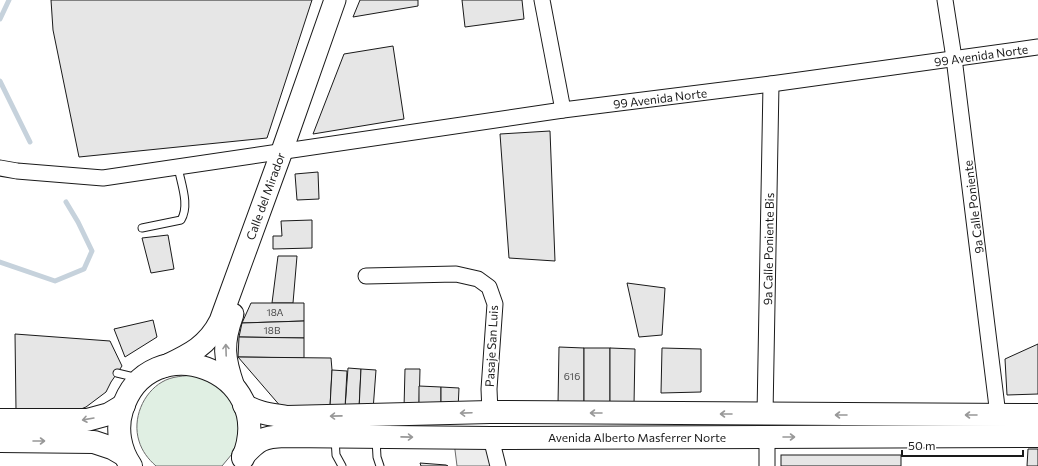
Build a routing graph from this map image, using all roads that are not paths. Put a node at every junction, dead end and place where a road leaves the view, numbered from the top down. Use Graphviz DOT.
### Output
graph roads {
  1 [pos="335,0"];
  2 [pos="346,0"];
  3 [pos="542,0"];
  4 [pos="945,0"];
  5 [pos="1038,47"];
  6 [pos="954,58"];
  7 [pos="771,84"];
  8 [pos="563,110"];
  9 [pos="287,151"];
  10 [pos="178,167"];
  11 [pos="0,168"];
  12 [pos="142,228"];
  13 [pos="366,276"];
  14 [pos="163,368"];
  15 [pos="117,373"];
  16 [pos="142,379"];
  17 [pos="239,396"];
  18 [pos="124,405"];
  19 [pos="490,412"];
  20 [pos="765,414"];
  21 [pos="998,415"];
  22 [pos="1038,415"];
  23 [pos="0,420"];
  24 [pos="335,436"];
  25 [pos="1038,436"];
  26 [pos="376,437"];
  27 [pos="767,437"];
  28 [pos="491,438"];
  29 [pos="0,441"];
  30 [pos="128,460"];
  31 [pos="241,462"];
  32 [pos="342,466"];
  33 [pos="380,466"];
  34 [pos="498,466"];
  35 [pos="767,466"];
  1 -- 9 [label="main road, Calle del Mirador"];
  2 -- 9 [label="main road, Calle del Mirador"];
  3 -- 8 [label="street"];
  4 -- 6 [label="street, 9a Calle Poniente"];
  5 -- 6 [label="street, 99 Avenida Norte"];
  6 -- 7 [label="street, 99 Avenida Norte"];
  6 -- 21 [label="street, 9a Calle Poniente"];
  7 -- 8 [label="street, 99 Avenida Norte"];
  7 -- 20 [label="street, 9a Calle Poniente Bis"];
  8 -- 9 [label="street, 99 Avenida Norte"];
  9 -- 10 [label="street, 99 Avenida Norte"];
  9 -- 14 [label="main road, Calle del Mirador"];
  17 -- 9 [label="main road, Calle del Mirador, one-way"];
  10 -- 11 [label="street, 99 Avenida Norte"];
  10 -- 12 [label="lane"];
  13 -- 19 [label="street, Pasaje San Luis"];
  14 -- 16 [label="main road, Avenida Alberto Masferrer Norte"];
  14 -- 17 [label="main road, Avenida Alberto Masferrer Norte"];
  15 -- 16 [label="lane"];
  16 -- 18 [label="main road"];
  19 -- 17 [label="main road, Avenida Alberto Masferrer Norte, one-way"];
  17 -- 31 [label="main road"];
  18 -- 23 [label="main road, one-way"];
  18 -- 30 [label="main road"];
  20 -- 19 [label="main road, Avenida Alberto Masferrer Norte, one-way"];
  21 -- 20 [label="main road, Avenida Alberto Masferrer Norte, one-way"];
  21 -- 22 [label="main road, Avenida Alberto Masferrer Norte"];
  24 -- 26 [label="main road, Avenida Alberto Masferrer Norte"];
  24 -- 31 [label="main road, Avenida Alberto Masferrer Norte"];
  24 -- 32 [label="lane"];
  27 -- 25 [label="main road, Avenida Alberto Masferrer Norte, one-way"];
  26 -- 28 [label="main road, Avenida Alberto Masferrer Norte, one-way"];
  26 -- 33 [label="lane"];
  27 -- 28 [label="main road, Avenida Alberto Masferrer Norte"];
  27 -- 35 [label="street"];
  28 -- 34 [label="street"];
  29 -- 30 [label="main road, one-way"];
}
